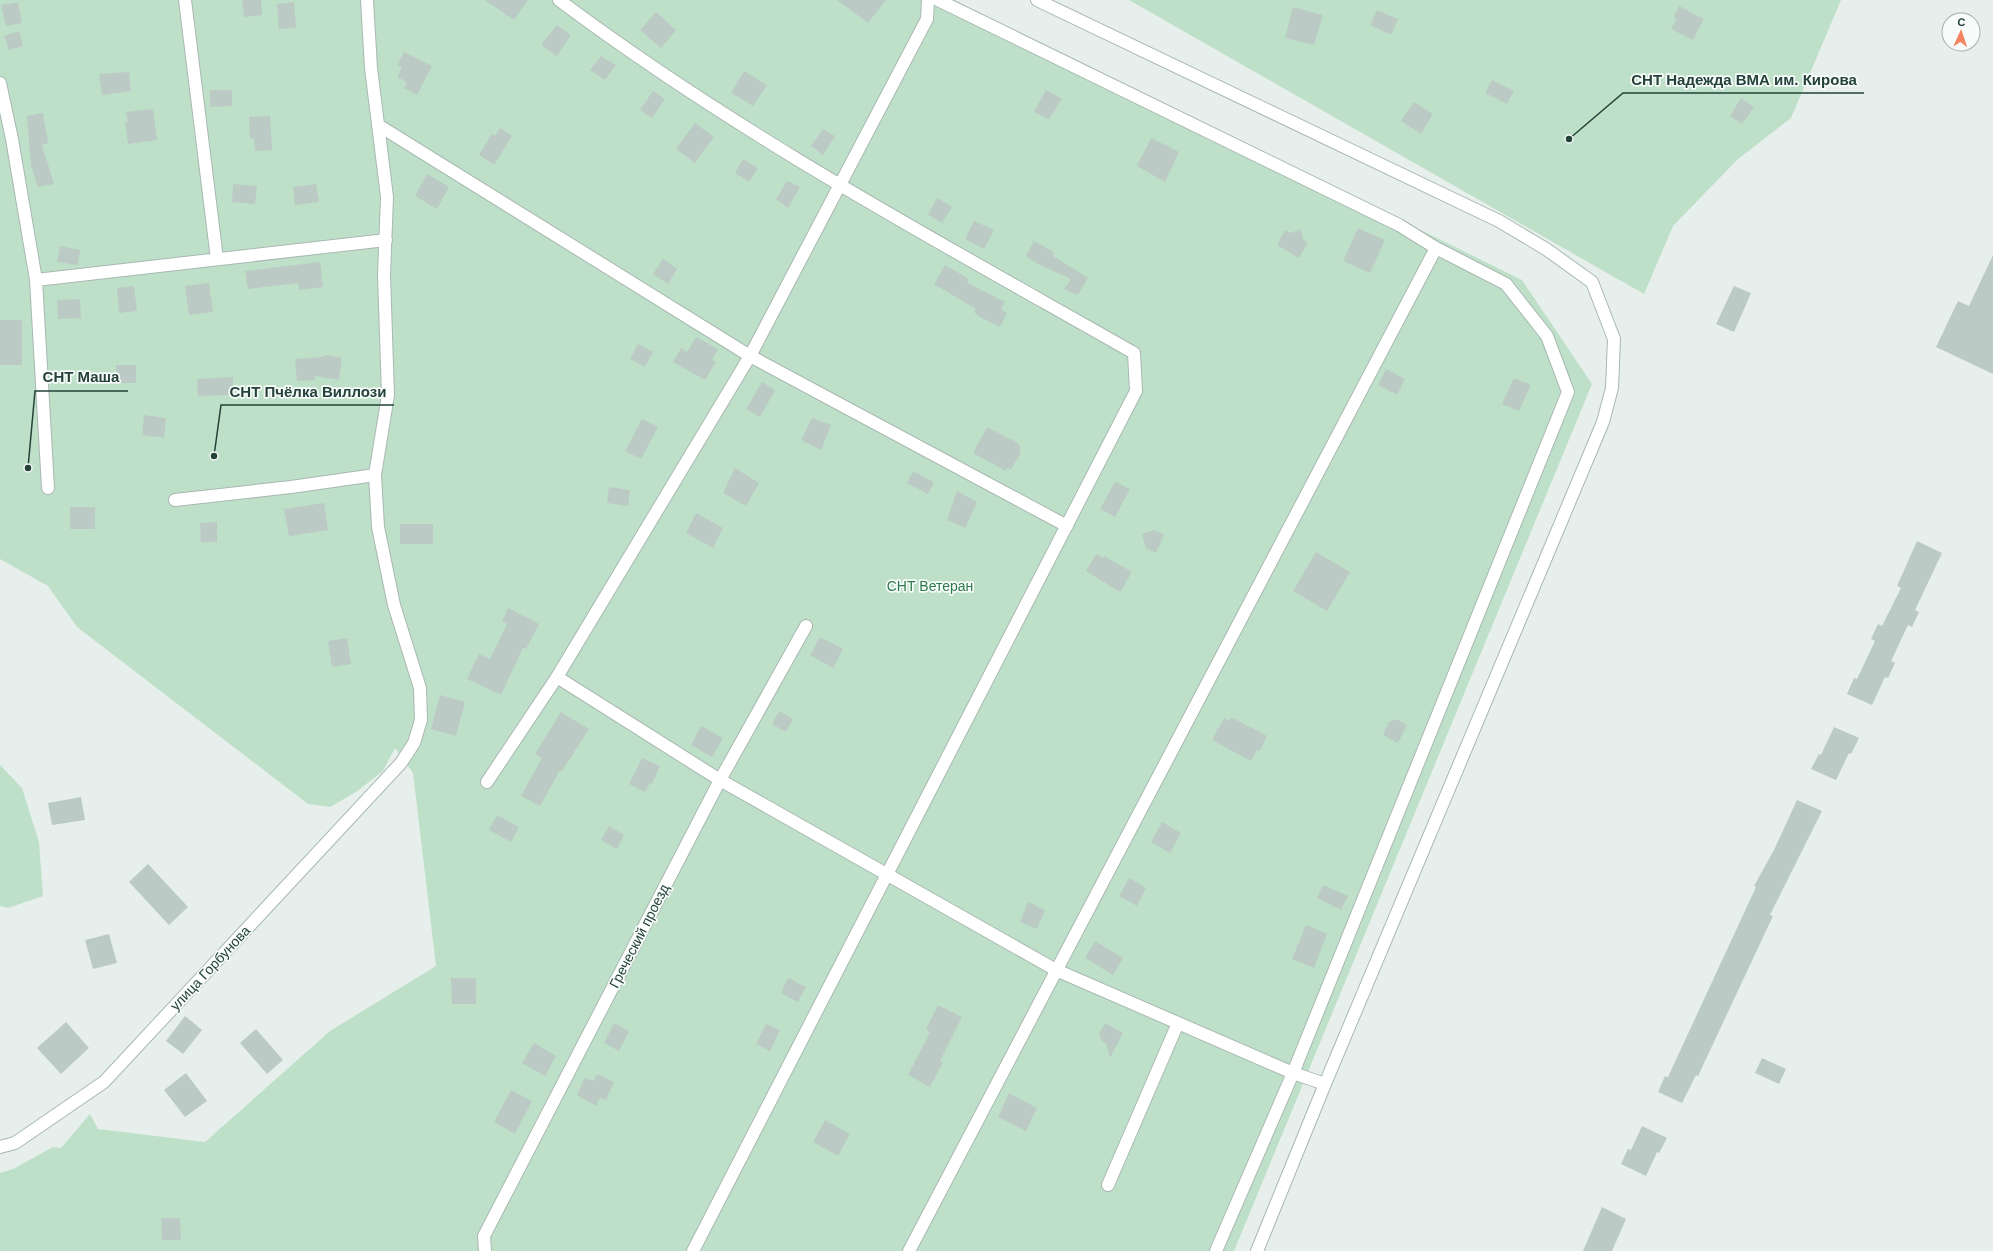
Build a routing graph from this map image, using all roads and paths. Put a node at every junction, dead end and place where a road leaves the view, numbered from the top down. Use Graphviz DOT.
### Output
graph roads {
  1 [pos="185,0"];
  2 [pos="367,0"];
  3 [pos="559,0"];
  4 [pos="928,0"];
  5 [pos="938,0"];
  6 [pos="1037,0"];
  7 [pos="0,83"];
  8 [pos="378,125"];
  9 [pos="839,186"];
  10 [pos="386,240"];
  11 [pos="1436,248"];
  12 [pos="217,259"];
  13 [pos="36,280"];
  14 [pos="750,356"];
  15 [pos="375,474"];
  16 [pos="48,488"];
  17 [pos="175,500"];
  18 [pos="1066,526"];
  19 [pos="806,626"];
  20 [pos="557,677"];
  21 [pos="720,780"];
  22 [pos="487,782"];
  23 [pos="887,874"];
  24 [pos="1056,970"];
  25 [pos="1178,1023"];
  26 [pos="1293,1072"];
  27 [pos="1325,1084"];
  28 [pos="0,1147"];
  29 [pos="1108,1185"];
  30 [pos="485,1251"];
  31 [pos="693,1251"];
  32 [pos="909,1251"];
  33 [pos="1216,1251"];
  34 [pos="1257,1251"];
  1 -- 12 [label="street"];
  2 -- 8 [label="street, улица Горбунова"];
  3 -- 9 [label="street"];
  4 -- 9 [label="street"];
  5 -- 11 [label="street"];
  6 -- 27 [label="street"];
  7 -- 13 [label="street"];
  8 -- 10 [label="street, улица Горбунова"];
  8 -- 14 [label="street"];
  9 -- 14 [label="street"];
  9 -- 18 [label="street"];
  10 -- 12 [label="street"];
  10 -- 15 [label="street, улица Горбунова"];
  11 -- 24 [label="street"];
  11 -- 26 [label="street"];
  12 -- 13 [label="street"];
  13 -- 16 [label="street"];
  14 -- 18 [label="street"];
  14 -- 20 [label="street"];
  15 -- 17 [label="street"];
  15 -- 28 [label="street, улица Горбунова"];
  18 -- 23 [label="street"];
  19 -- 21 [label="street, Греческий проезд"];
  20 -- 21 [label="street"];
  20 -- 22 [label="street"];
  21 -- 23 [label="street"];
  21 -- 30 [label="street, Греческий проезд"];
  23 -- 24 [label="street"];
  23 -- 31 [label="street"];
  24 -- 25 [label="street"];
  24 -- 32 [label="street"];
  25 -- 26 [label="street"];
  25 -- 29 [label="street"];
  26 -- 27 [label="street"];
  26 -- 33 [label="street"];
  27 -- 34 [label="street"];
}
